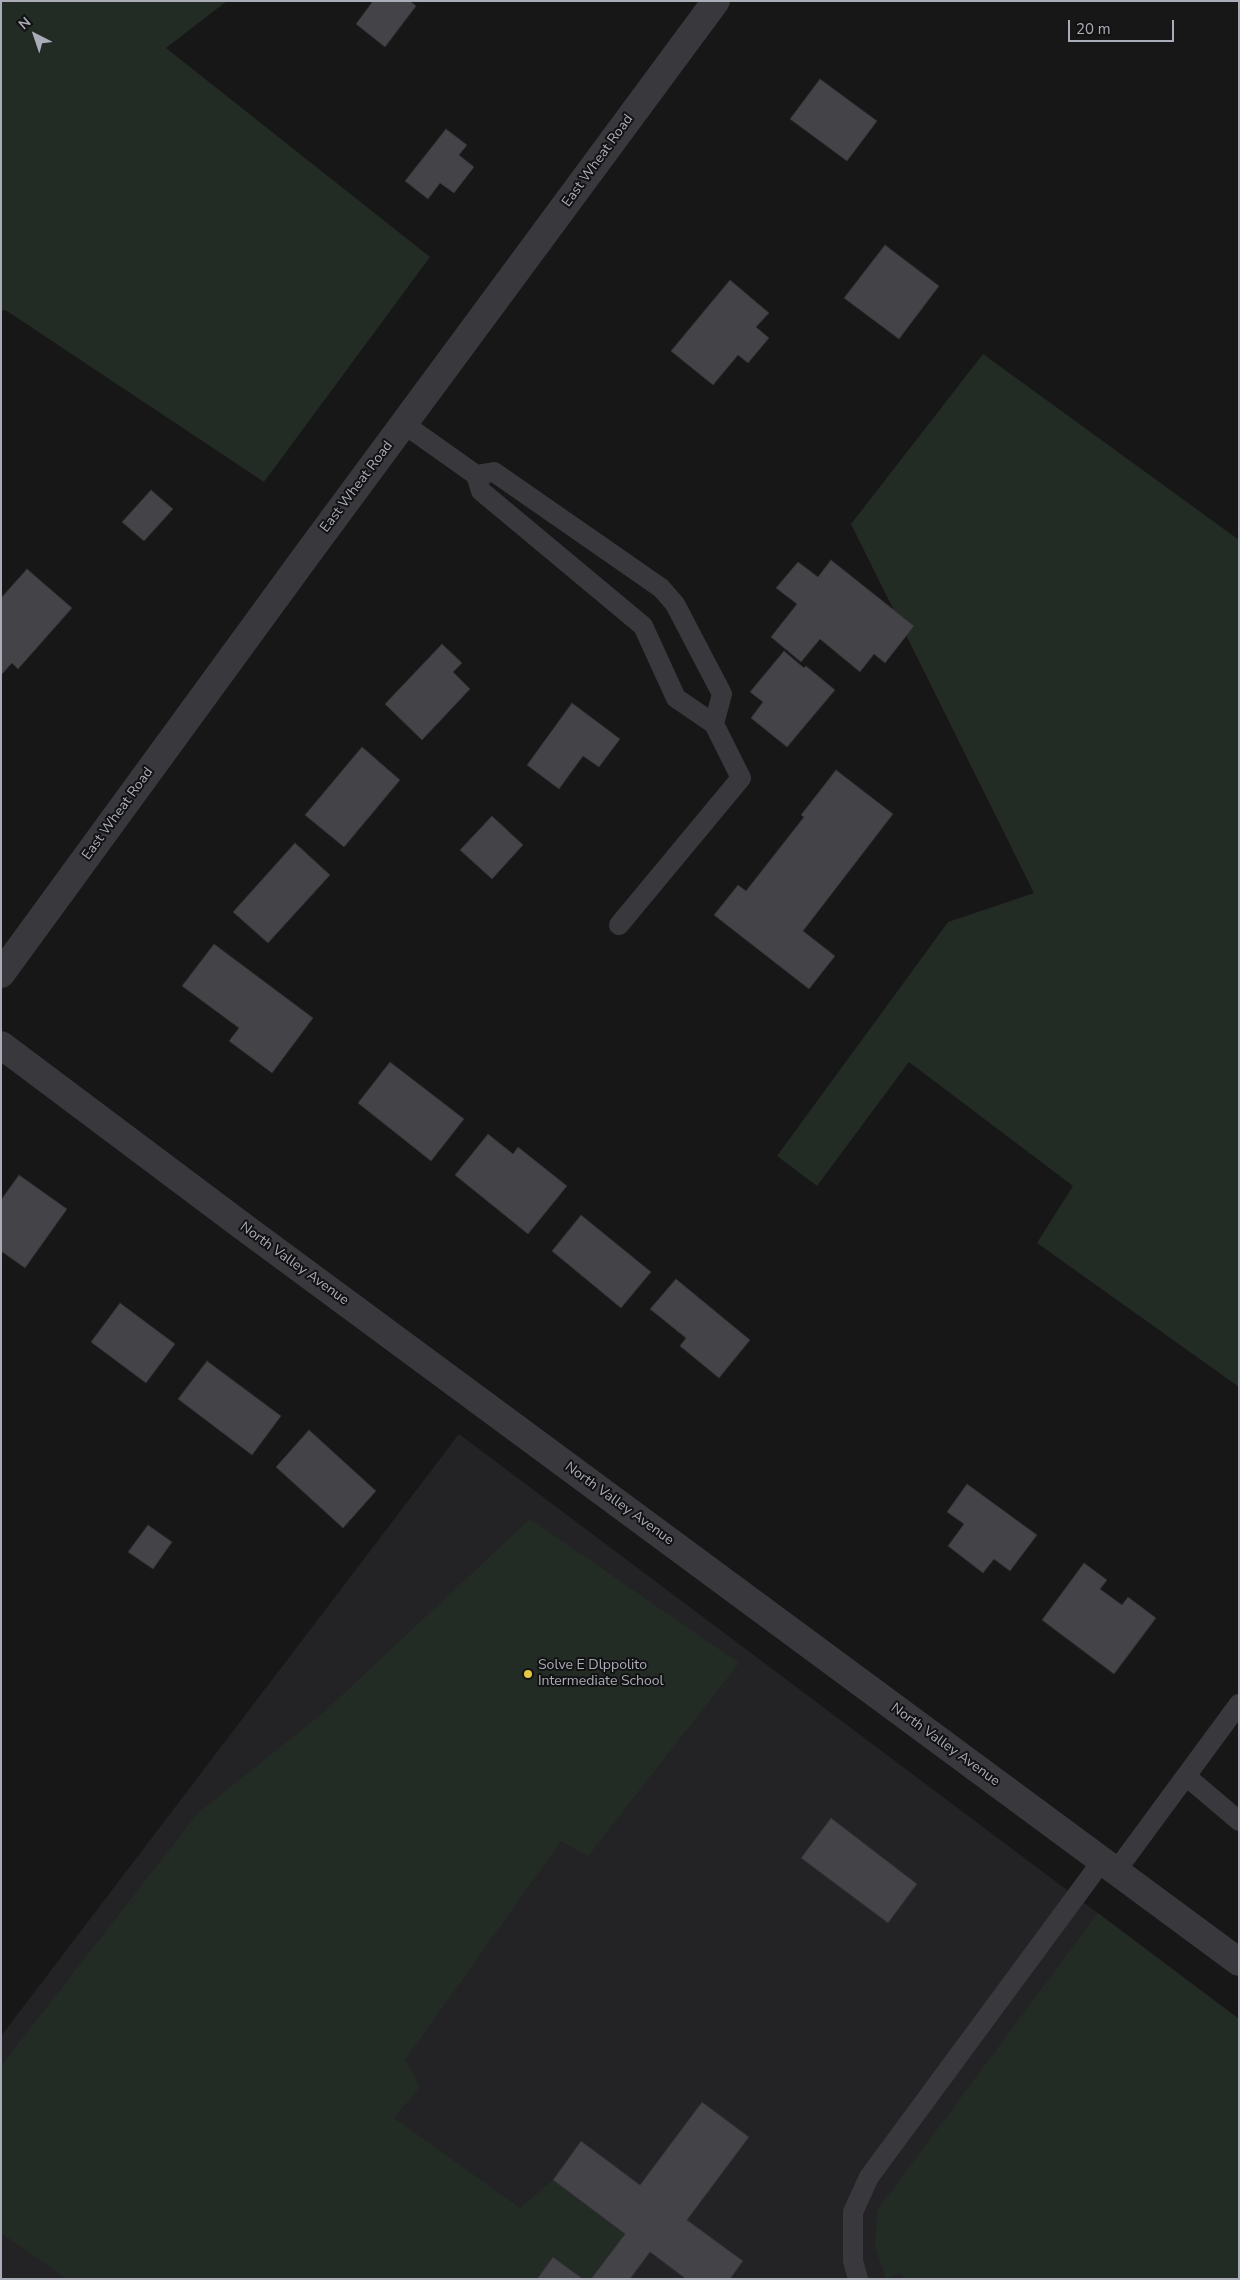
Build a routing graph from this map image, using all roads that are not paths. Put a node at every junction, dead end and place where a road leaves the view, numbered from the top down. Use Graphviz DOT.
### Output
graph roads {
  1 [pos="716,1"];
  2 [pos="404,424"];
  3 [pos="476,475"];
  4 [pos="714,724"];
  5 [pos="619,925"];
  6 [pos="1,974"];
  7 [pos="1,1045"];
  8 [pos="1239,1704"];
  9 [pos="1186,1776"];
  10 [pos="1239,1821"];
  11 [pos="1109,1866"];
  12 [pos="1239,1962"];
  13 [pos="858,2279"];
  1 -- 2 [label="street, East Wheat Road"];
  2 -- 3 [label="lane"];
  2 -- 6 [label="street, East Wheat Road"];
  3 -- 4 [label="lane"];
  3 -- 4 [label="lane"];
  4 -- 5 [label="lane"];
  7 -- 11 [label="street, North Valley Avenue"];
  8 -- 9 [label="lane"];
  9 -- 10 [label="lane"];
  9 -- 11 [label="lane"];
  11 -- 12 [label="street, North Valley Avenue"];
  11 -- 13 [label="lane"];
}
